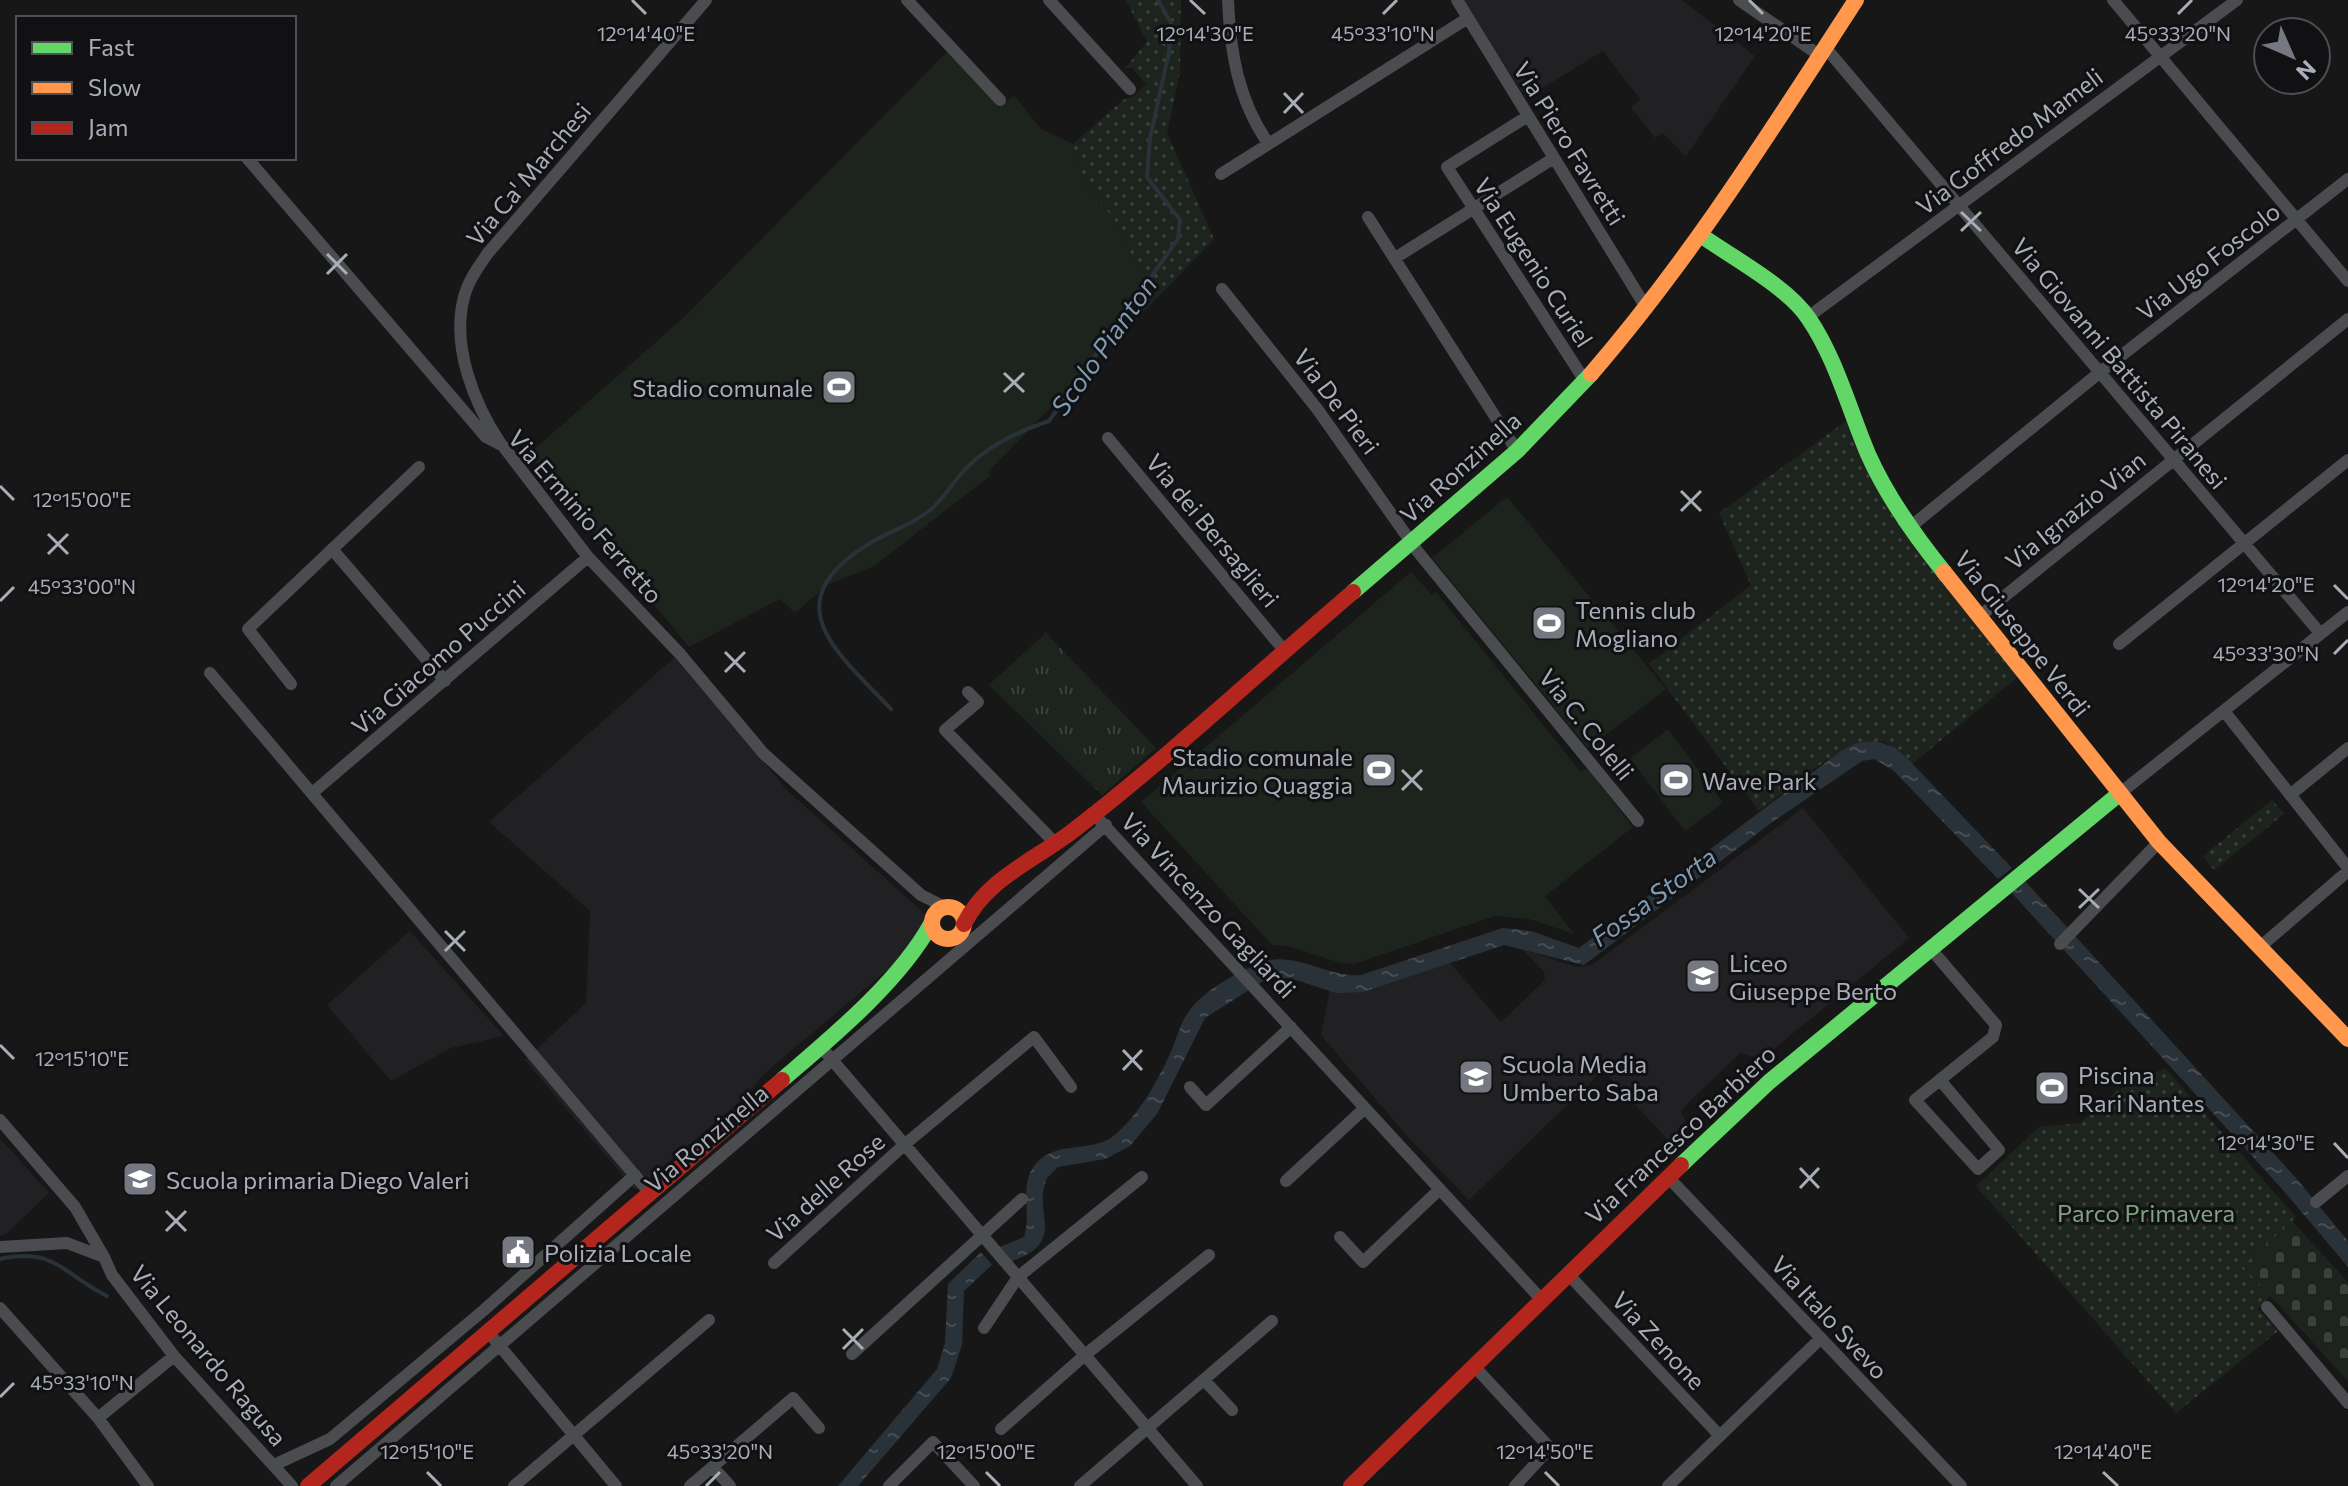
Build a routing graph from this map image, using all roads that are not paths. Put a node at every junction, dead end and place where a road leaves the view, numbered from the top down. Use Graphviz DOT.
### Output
graph roads {
  1 [pos="706,0"];
  2 [pos="907,0"];
  3 [pos="1049,0"];
  4 [pos="1228,0"];
  5 [pos="1457,0"];
  6 [pos="1739,0"];
  7 [pos="1856,0"];
  8 [pos="2113,0"];
  9 [pos="2237,0"];
  10 [pos="1468,18"];
  11 [pos="1822,51"];
  12 [pos="2160,57"];
  13 [pos="1130,89"];
  14 [pos="1000,100"];
  15 [pos="1528,116"];
  16 [pos="1268,143"];
  17 [pos="1554,158"];
  18 [pos="249,160"];
  19 [pos="1221,174"];
  20 [pos="2348,179"];
  21 [pos="1959,206"];
  22 [pos="1474,208"];
  23 [pos="1368,217"];
  24 [pos="2297,220"];
  25 [pos="1702,236"];
  26 [pos="1395,258"];
  27 [pos="2348,281"];
  28 [pos="1222,289"];
  29 [pos="1647,309"];
  30 [pos="1808,317"];
  31 [pos="2348,319"];
  32 [pos="2099,373"];
  33 [pos="1585,381"];
  34 [pos="1108,438"];
  35 [pos="503,446"];
  36 [pos="1517,451"];
  37 [pos="2172,460"];
  38 [pos="2348,460"];
  39 [pos="419,467"];
  40 [pos="1909,528"];
  41 [pos="1412,543"];
  42 [pos="2244,543"];
  43 [pos="332,549"];
  44 [pos="588,557"];
  45 [pos="2348,612"];
  46 [pos="1980,616"];
  47 [pos="2320,633"];
  48 [pos="2119,644"];
  49 [pos="1283,649"];
  50 [pos="210,673"];
  51 [pos="445,681"];
  52 [pos="291,684"];
  53 [pos="968,692"];
  54 [pos="2224,711"];
  55 [pos="2348,748"];
  56 [pos="317,789"];
  57 [pos="2119,794"];
  58 [pos="2290,795"];
  59 [pos="1093,813"];
  60 [pos="1638,821"];
  61 [pos="1106,825"];
  62 [pos="2159,842"];
  63 [pos="1056,844"];
  64 [pos="2348,869"];
  65 [pos="911,885"];
  66 [pos="989,889"];
  67 [pos="949,907"];
  68 [pos="932,922"];
  69 [pos="964,924"];
  70 [pos="949,940"];
  71 [pos="2061,944"];
  72 [pos="2260,947"];
  73 [pos="1930,948"];
  74 [pos="909,956"];
  75 [pos="1291,1027"];
  76 [pos="2348,1039"];
  77 [pos="821,1047"];
  78 [pos="833,1062"];
  79 [pos="1940,1080"];
  80 [pos="1071,1087"];
  81 [pos="1190,1087"];
  82 [pos="1365,1108"];
  83 [pos="0,1120"];
  84 [pos="904,1145"];
  85 [pos="635,1175"];
  86 [pos="2348,1176"];
  87 [pos="1142,1177"];
  88 [pos="1668,1177"];
  89 [pos="1286,1181"];
  90 [pos="1440,1189"];
  91 [pos="649,1192"];
  92 [pos="1022,1199"];
  93 [pos="2316,1202"];
  94 [pos="981,1234"];
  95 [pos="1340,1237"];
  96 [pos="0,1247"];
  97 [pos="1209,1255"];
  98 [pos="104,1257"];
  99 [pos="774,1263"];
  100 [pos="1567,1273"];
  101 [pos="1018,1277"];
  102 [pos="1541,1299"];
  103 [pos="2267,1307"];
  104 [pos="0,1308"];
  105 [pos="709,1320"];
  106 [pos="1272,1321"];
  107 [pos="984,1328"];
  108 [pos="486,1331"];
  109 [pos="1820,1339"];
  110 [pos="499,1345"];
  111 [pos="852,1354"];
  112 [pos="1085,1355"];
  113 [pos="174,1356"];
  114 [pos="1473,1365"];
  115 [pos="1204,1380"];
  116 [pos="2348,1403"];
  117 [pos="1232,1410"];
  118 [pos="98,1418"];
  119 [pos="819,1428"];
  120 [pos="1148,1428"];
  121 [pos="1001,1429"];
  122 [pos="572,1436"];
  123 [pos="1720,1436"];
  124 [pos="274,1465"];
  125 [pos="713,1467"];
  126 [pos="148,1486"];
  127 [pos="292,1486"];
  128 [pos="308,1486"];
  129 [pos="336,1486"];
  130 [pos="514,1486"];
  131 [pos="616,1486"];
  132 [pos="690,1486"];
  133 [pos="730,1486"];
  134 [pos="889,1486"];
  135 [pos="974,1486"];
  136 [pos="1080,1486"];
  137 [pos="1197,1486"];
  138 [pos="1351,1486"];
  139 [pos="1515,1486"];
  140 [pos="1668,1486"];
  141 [pos="1961,1486"];
  1 -- 35 [label="street, Via Ca' Marchesi"];
  2 -- 14 [label="street"];
  3 -- 13 [label="street"];
  4 -- 16 [label="street"];
  5 -- 10 [label="street, Via Piero Favretti"];
  6 -- 11 [label="street"];
  7 -- 11 [label="street, Via Ronzinella"];
  8 -- 12 [label="street"];
  9 -- 12 [label="street, Via Goffredo Mameli"];
  10 -- 15 [label="street, Via Piero Favretti"];
  10 -- 16 [label="street"];
  11 -- 21 [label="street, Via Giovanni Battista Piranesi"];
  11 -- 25 [label="street, Via Ronzinella"];
  12 -- 21 [label="street, Via Goffredo Mameli"];
  12 -- 24 [label="street"];
  15 -- 17 [label="street, Via Piero Favretti"];
  15 -- 22 [label="street, Via Eugenio Curiel"];
  16 -- 19 [label="street"];
  17 -- 22 [label="street"];
  17 -- 29 [label="street, Via Piero Favretti"];
  18 -- 35 [label="street, Via Erminio Ferretto"];
  20 -- 24 [label="street, Via Ugo Foscolo"];
  21 -- 30 [label="street, Via Goffredo Mameli"];
  21 -- 32 [label="street, Via Giovanni Battista Piranesi"];
  22 -- 26 [label="street"];
  22 -- 33 [label="street, Via Eugenio Curiel"];
  23 -- 26 [label="street"];
  24 -- 27 [label="street"];
  24 -- 32 [label="street, Via Ugo Foscolo"];
  25 -- 29 [label="street, Via Ronzinella"];
  25 -- 30 [label="street, Via Giuseppe Verdi"];
  26 -- 36 [label="street"];
  28 -- 41 [label="street, Via De Pieri"];
  29 -- 33 [label="street, Via Ronzinella"];
  30 -- 40 [label="street, Via Giuseppe Verdi"];
  31 -- 37 [label="street, Via Ignazio Vian"];
  32 -- 37 [label="street, Via Giovanni Battista Piranesi"];
  32 -- 40 [label="street, Via Ugo Foscolo"];
  33 -- 36 [label="street, Via Ronzinella"];
  34 -- 49 [label="street, Via dei Bersaglieri"];
  35 -- 44 [label="street, Via Erminio Ferretto"];
  36 -- 41 [label="street, Via Ronzinella"];
  37 -- 42 [label="street, Via Giovanni Battista Piranesi"];
  37 -- 46 [label="street, Via Ignazio Vian"];
  38 -- 42 [label="street"];
  39 -- 43 [label="street"];
  40 -- 46 [label="street, Via Giuseppe Verdi"];
  41 -- 49 [label="street, Via Ronzinella"];
  41 -- 60 [label="street, Via C. Colelli"];
  42 -- 47 [label="street, Via Giovanni Battista Piranesi"];
  42 -- 48 [label="street"];
  43 -- 51 [label="street"];
  43 -- 52 [label="street"];
  44 -- 51 [label="street, Via Giacomo Puccini"];
  44 -- 65 [label="street, Via Erminio Ferretto"];
  45 -- 47 [label="street, Via Francesco Barbiero"];
  46 -- 57 [label="street, Via Giuseppe Verdi"];
  47 -- 54 [label="street, Via Francesco Barbiero"];
  49 -- 59 [label="street, Via Ronzinella"];
  50 -- 85 [label="street, Via Ronzinella"];
  51 -- 56 [label="street, Via Giacomo Puccini"];
  53 -- 63 [label="street"];
  54 -- 57 [label="street, Via Francesco Barbiero"];
  54 -- 58 [label="street"];
  55 -- 58 [label="street"];
  57 -- 62 [label="street, Via Giuseppe Verdi"];
  57 -- 73 [label="street, Via Francesco Barbiero"];
  58 -- 64 [label="street"];
  59 -- 61 [label="street, Via Vincenzo Gagliardi"];
  59 -- 63 [label="street, Via Ronzinella"];
  61 -- 75 [label="street, Via Vincenzo Gagliardi"];
  61 -- 78 [label="street, Via Ronzinella"];
  62 -- 71 [label="street"];
  62 -- 72 [label="street, Via Giuseppe Verdi"];
  63 -- 66 [label="street, Via Ronzinella"];
  64 -- 72 [label="street"];
  65 -- 67 [label="street, Via Erminio Ferretto"];
  65 -- 68 [label="street, Via Erminio Ferretto"];
  66 -- 67 [label="street, Via Ronzinella"];
  66 -- 69 [label="street, Via Ronzinella"];
  67 -- 68 [label="street, Via Ronzinella"];
  67 -- 69 [label="street"];
  68 -- 70 [label="street"];
  68 -- 74 [label="street, Via Ronzinella"];
  69 -- 70 [label="street, Via Ronzinella"];
  70 -- 74 [label="street, Via Ronzinella"];
  72 -- 76 [label="street, Via Giuseppe Verdi"];
  73 -- 79 [label="street"];
  73 -- 88 [label="street, Via Francesco Barbiero"];
  74 -- 77 [label="street, Via Ronzinella"];
  75 -- 81 [label="street, Via Vincenzo Gagliardi"];
  75 -- 82 [label="street, Via Vincenzo Gagliardi"];
  77 -- 78 [label="street, Via delle Rose"];
  77 -- 91 [label="street, Via Ronzinella"];
  78 -- 84 [label="street, Via delle Rose"];
  78 -- 110 [label="street, Via Ronzinella"];
  79 -- 79 [label="street"];
  80 -- 84 [label="street, Via delle Rose"];
  82 -- 89 [label="street"];
  82 -- 90 [label="street, Via Vincenzo Gagliardi"];
  83 -- 98 [label="street"];
  84 -- 94 [label="street, Via delle Rose"];
  84 -- 99 [label="street, Via delle Rose"];
  85 -- 91 [label="street, Via Ronzinella"];
  85 -- 124 [label="street"];
  86 -- 93 [label="street"];
  87 -- 101 [label="street"];
  88 -- 100 [label="street, Via Francesco Barbiero"];
  88 -- 109 [label="street, Via Italo Svevo"];
  90 -- 95 [label="street"];
  90 -- 102 [label="street, Via Vincenzo Gagliardi"];
  91 -- 108 [label="street, Via Ronzinella"];
  92 -- 94 [label="street"];
  94 -- 101 [label="street, Via delle Rose"];
  94 -- 111 [label="street"];
  96 -- 98 [label="street, Via Leonardo Ragusa"];
  97 -- 112 [label="street"];
  98 -- 113 [label="street, Via Leonardo Ragusa"];
  100 -- 102 [label="street, Via Francesco Barbiero"];
  100 -- 123 [label="street, Via Zenone"];
  101 -- 107 [label="street"];
  101 -- 112 [label="street, Via delle Rose"];
  102 -- 114 [label="street, Via Francesco Barbiero"];
  103 -- 116 [label="street"];
  104 -- 118 [label="street"];
  105 -- 122 [label="street"];
  106 -- 115 [label="street"];
  108 -- 110 [label="street"];
  108 -- 128 [label="street, Via Ronzinella"];
  109 -- 123 [label="street"];
  109 -- 141 [label="street, Via Italo Svevo"];
  110 -- 122 [label="street"];
  110 -- 129 [label="street, Via Ronzinella"];
  112 -- 120 [label="street, Via delle Rose"];
  112 -- 121 [label="street"];
  113 -- 118 [label="street"];
  113 -- 124 [label="street, Via Leonardo Ragusa"];
  114 -- 138 [label="street, Via Francesco Barbiero"];
  114 -- 139 [label="street"];
  115 -- 117 [label="street"];
  115 -- 120 [label="street"];
  118 -- 126 [label="street"];
  119 -- 125 [label="street"];
  120 -- 136 [label="street"];
  120 -- 137 [label="street, Via delle Rose"];
  122 -- 130 [label="street"];
  122 -- 131 [label="street"];
  123 -- 140 [label="street"];
  124 -- 127 [label="street, Via Leonardo Ragusa"];
  125 -- 132 [label="street"];
  125 -- 133 [label="street"];
  134 -- 135 [label="street"];
}
